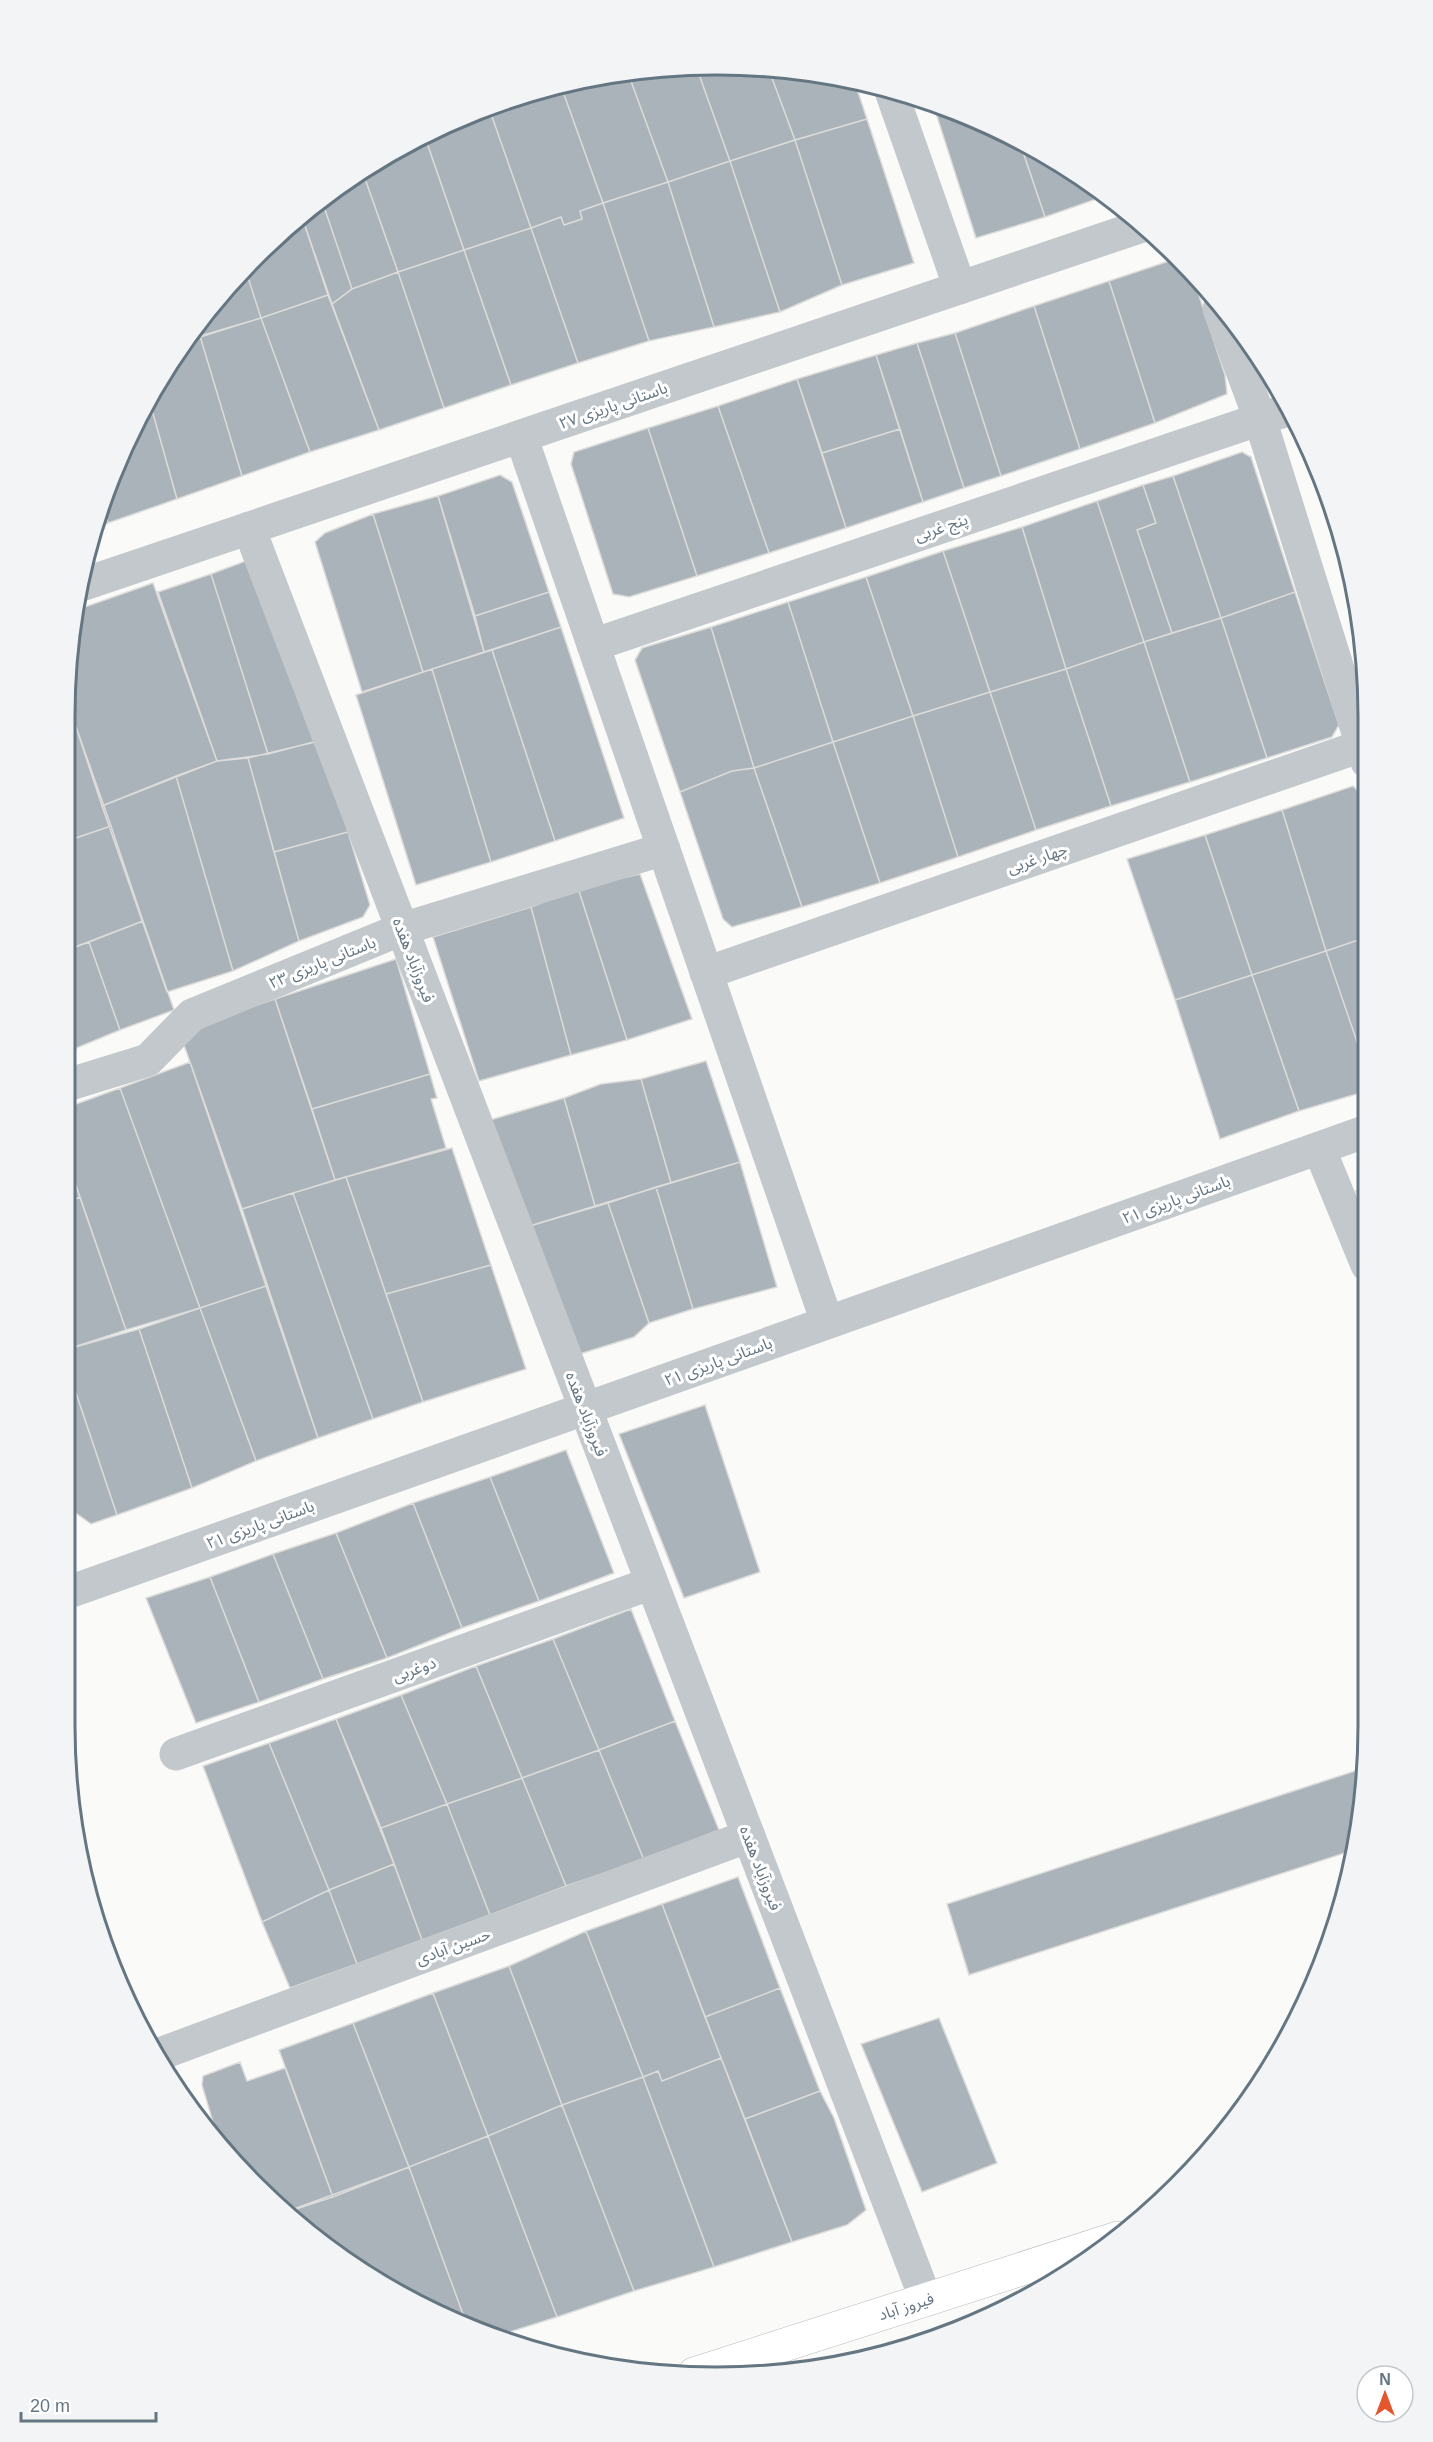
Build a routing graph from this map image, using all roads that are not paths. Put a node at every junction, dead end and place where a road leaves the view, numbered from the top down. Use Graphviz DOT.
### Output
graph roads {
  1 [pos="894,100"];
  2 [pos="1133,229"];
  3 [pos="960,288"];
  4 [pos="1236,341"];
  5 [pos="1275,414"];
  6 [pos="521,436"];
  7 [pos="249,528"];
  8 [pos="89,582"];
  9 [pos="593,645"];
  10 [pos="1358,724"];
  11 [pos="1358,752"];
  12 [pos="664,849"];
  13 [pos="402,929"];
  14 [pos="706,973"];
  15 [pos="75,1084"];
  16 [pos="1358,1134"];
  17 [pos="1319,1148"];
  18 [pos="1358,1243"];
  19 [pos="827,1322"];
  20 [pos="585,1408"];
  21 [pos="652,1584"];
  22 [pos="75,1590"];
  23 [pos="176,1754"];
  24 [pos="749,1836"];
  25 [pos="165,2052"];
  26 [pos="1089,2247"];
  27 [pos="926,2300"];
  28 [pos="716,2367"];
  1 -- 3 [label="street"];
  2 -- 3 [label="street, باستانی پاریزی ۲۷"];
  3 -- 6 [label="street, باستانی پاریزی ۲۷"];
  4 -- 5 [label="street"];
  5 -- 9 [label="street, پنج غربی"];
  5 -- 10 [label="street"];
  6 -- 7 [label="street, باستانی پاریزی ۲۷"];
  6 -- 9 [label="street"];
  7 -- 8 [label="street, باستانی پاریزی ۲۷"];
  7 -- 13 [label="street, فیروزآباد هفده"];
  9 -- 12 [label="street"];
  11 -- 14 [label="street, چهار غربی"];
  12 -- 13 [label="street, باستانی پاریزی ۲۳"];
  12 -- 14 [label="street"];
  13 -- 15 [label="street, باستانی پاریزی ۲۳"];
  13 -- 20 [label="street, فیروزآباد هفده"];
  14 -- 19 [label="street"];
  16 -- 17 [label="street, باستانی پاریزی ۲۱"];
  17 -- 18 [label="street"];
  17 -- 19 [label="street, باستانی پاریزی ۲۱"];
  19 -- 20 [label="street, باستانی پاریزی ۲۱"];
  20 -- 21 [label="street, فیروزآباد هفده"];
  20 -- 22 [label="street, باستانی پاریزی ۲۱"];
  21 -- 23 [label="street, دوغربی"];
  21 -- 24 [label="street, فیروزآباد هفده"];
  24 -- 25 [label="street, حسین آبادی"];
  24 -- 27 [label="street, فیروزآباد هفده"];
  26 -- 27 [label="main road, فیروز آباد"];
  27 -- 28 [label="main road, فیروز آباد"];
}
